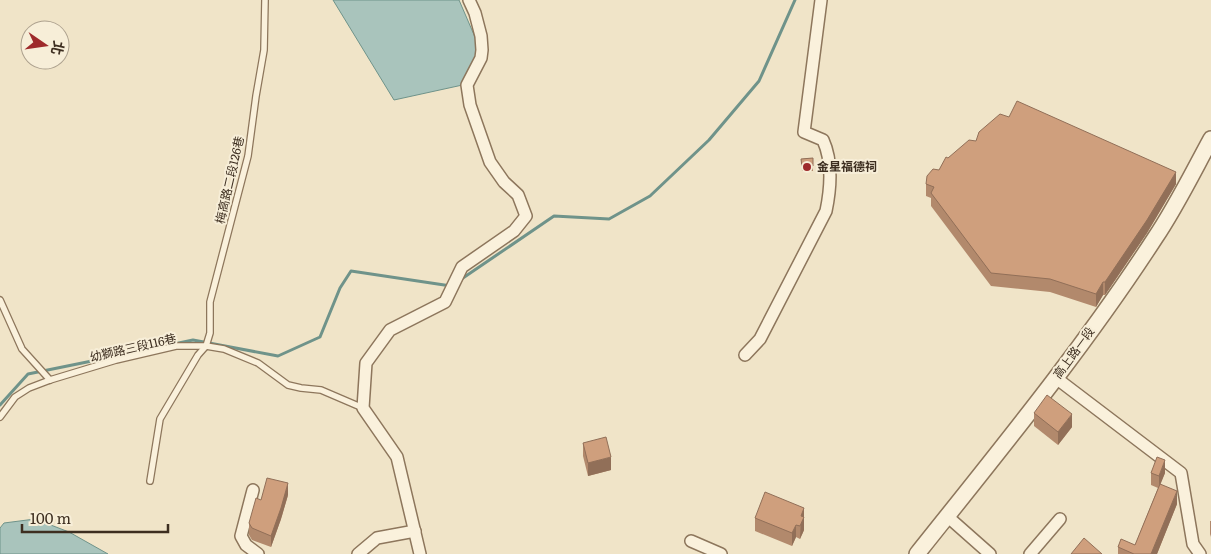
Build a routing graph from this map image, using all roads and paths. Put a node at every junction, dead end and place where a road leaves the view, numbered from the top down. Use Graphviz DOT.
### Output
graph roads {
  1 [pos="265,0"];
  2 [pos="469,0"];
  3 [pos="821,0"];
  4 [pos="1211,139"];
  5 [pos="0,300"];
  6 [pos="206,346"];
  7 [pos="745,355"];
  8 [pos="48,378"];
  9 [pos="1056,378"];
  10 [pos="363,408"];
  11 [pos="0,417"];
  12 [pos="150,480"];
  13 [pos="253,490"];
  14 [pos="947,516"];
  15 [pos="1060,519"];
  16 [pos="415,531"];
  17 [pos="691,541"];
  18 [pos="258,554"];
  19 [pos="358,554"];
  20 [pos="420,554"];
  21 [pos="721,554"];
  22 [pos="917,554"];
  23 [pos="990,554"];
  24 [pos="1030,554"];
  25 [pos="1200,554"];
  1 -- 6 [label="lane, 梅高路二段126巷"];
  2 -- 10 [label="street"];
  3 -- 7 [label="street"];
  4 -- 9 [label="street, 高上路一段"];
  5 -- 8 [label="lane"];
  6 -- 8 [label="lane, 幼獅路三段116巷"];
  6 -- 10 [label="lane, 幼獅路三段116巷"];
  6 -- 12 [label="lane, 梅高路二段126巷"];
  8 -- 11 [label="lane, 幼獅路三段116巷"];
  9 -- 14 [label="street, 高上路一段"];
  9 -- 25 [label="street"];
  10 -- 16 [label="street"];
  13 -- 18 [label="street"];
  14 -- 22 [label="street, 高上路一段"];
  14 -- 23 [label="street"];
  15 -- 24 [label="street"];
  16 -- 19 [label="street"];
  16 -- 20 [label="street"];
  17 -- 21 [label="street"];
}
